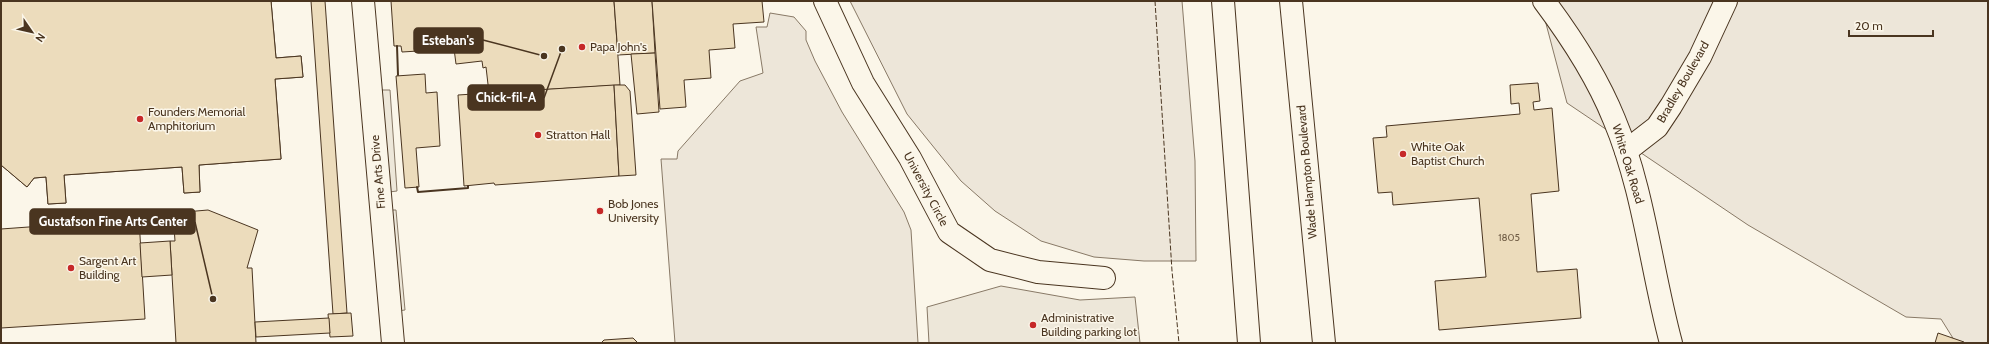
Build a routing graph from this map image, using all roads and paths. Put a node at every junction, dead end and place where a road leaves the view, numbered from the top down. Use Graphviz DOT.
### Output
graph roads {
  1 [pos="363,1"];
  2 [pos="825,1"];
  3 [pos="1223,1"];
  4 [pos="1291,1"];
  5 [pos="1544,1"];
  6 [pos="1726,1"];
  7 [pos="1626,151"];
  8 [pos="1104,278"];
  9 [pos="393,343"];
  10 [pos="1249,343"];
  11 [pos="1324,343"];
  12 [pos="1671,343"];
  1 -- 9 [label="street, Fine Arts Drive"];
  2 -- 8 [label="street, University Circle"];
  3 -- 10 [label="street"];
  4 -- 11 [label="street, Wade Hampton Boulevard"];
  5 -- 7 [label="street, White Oak Road"];
  6 -- 7 [label="street, Bradley Boulevard"];
  7 -- 12 [label="street, White Oak Road"];
}
